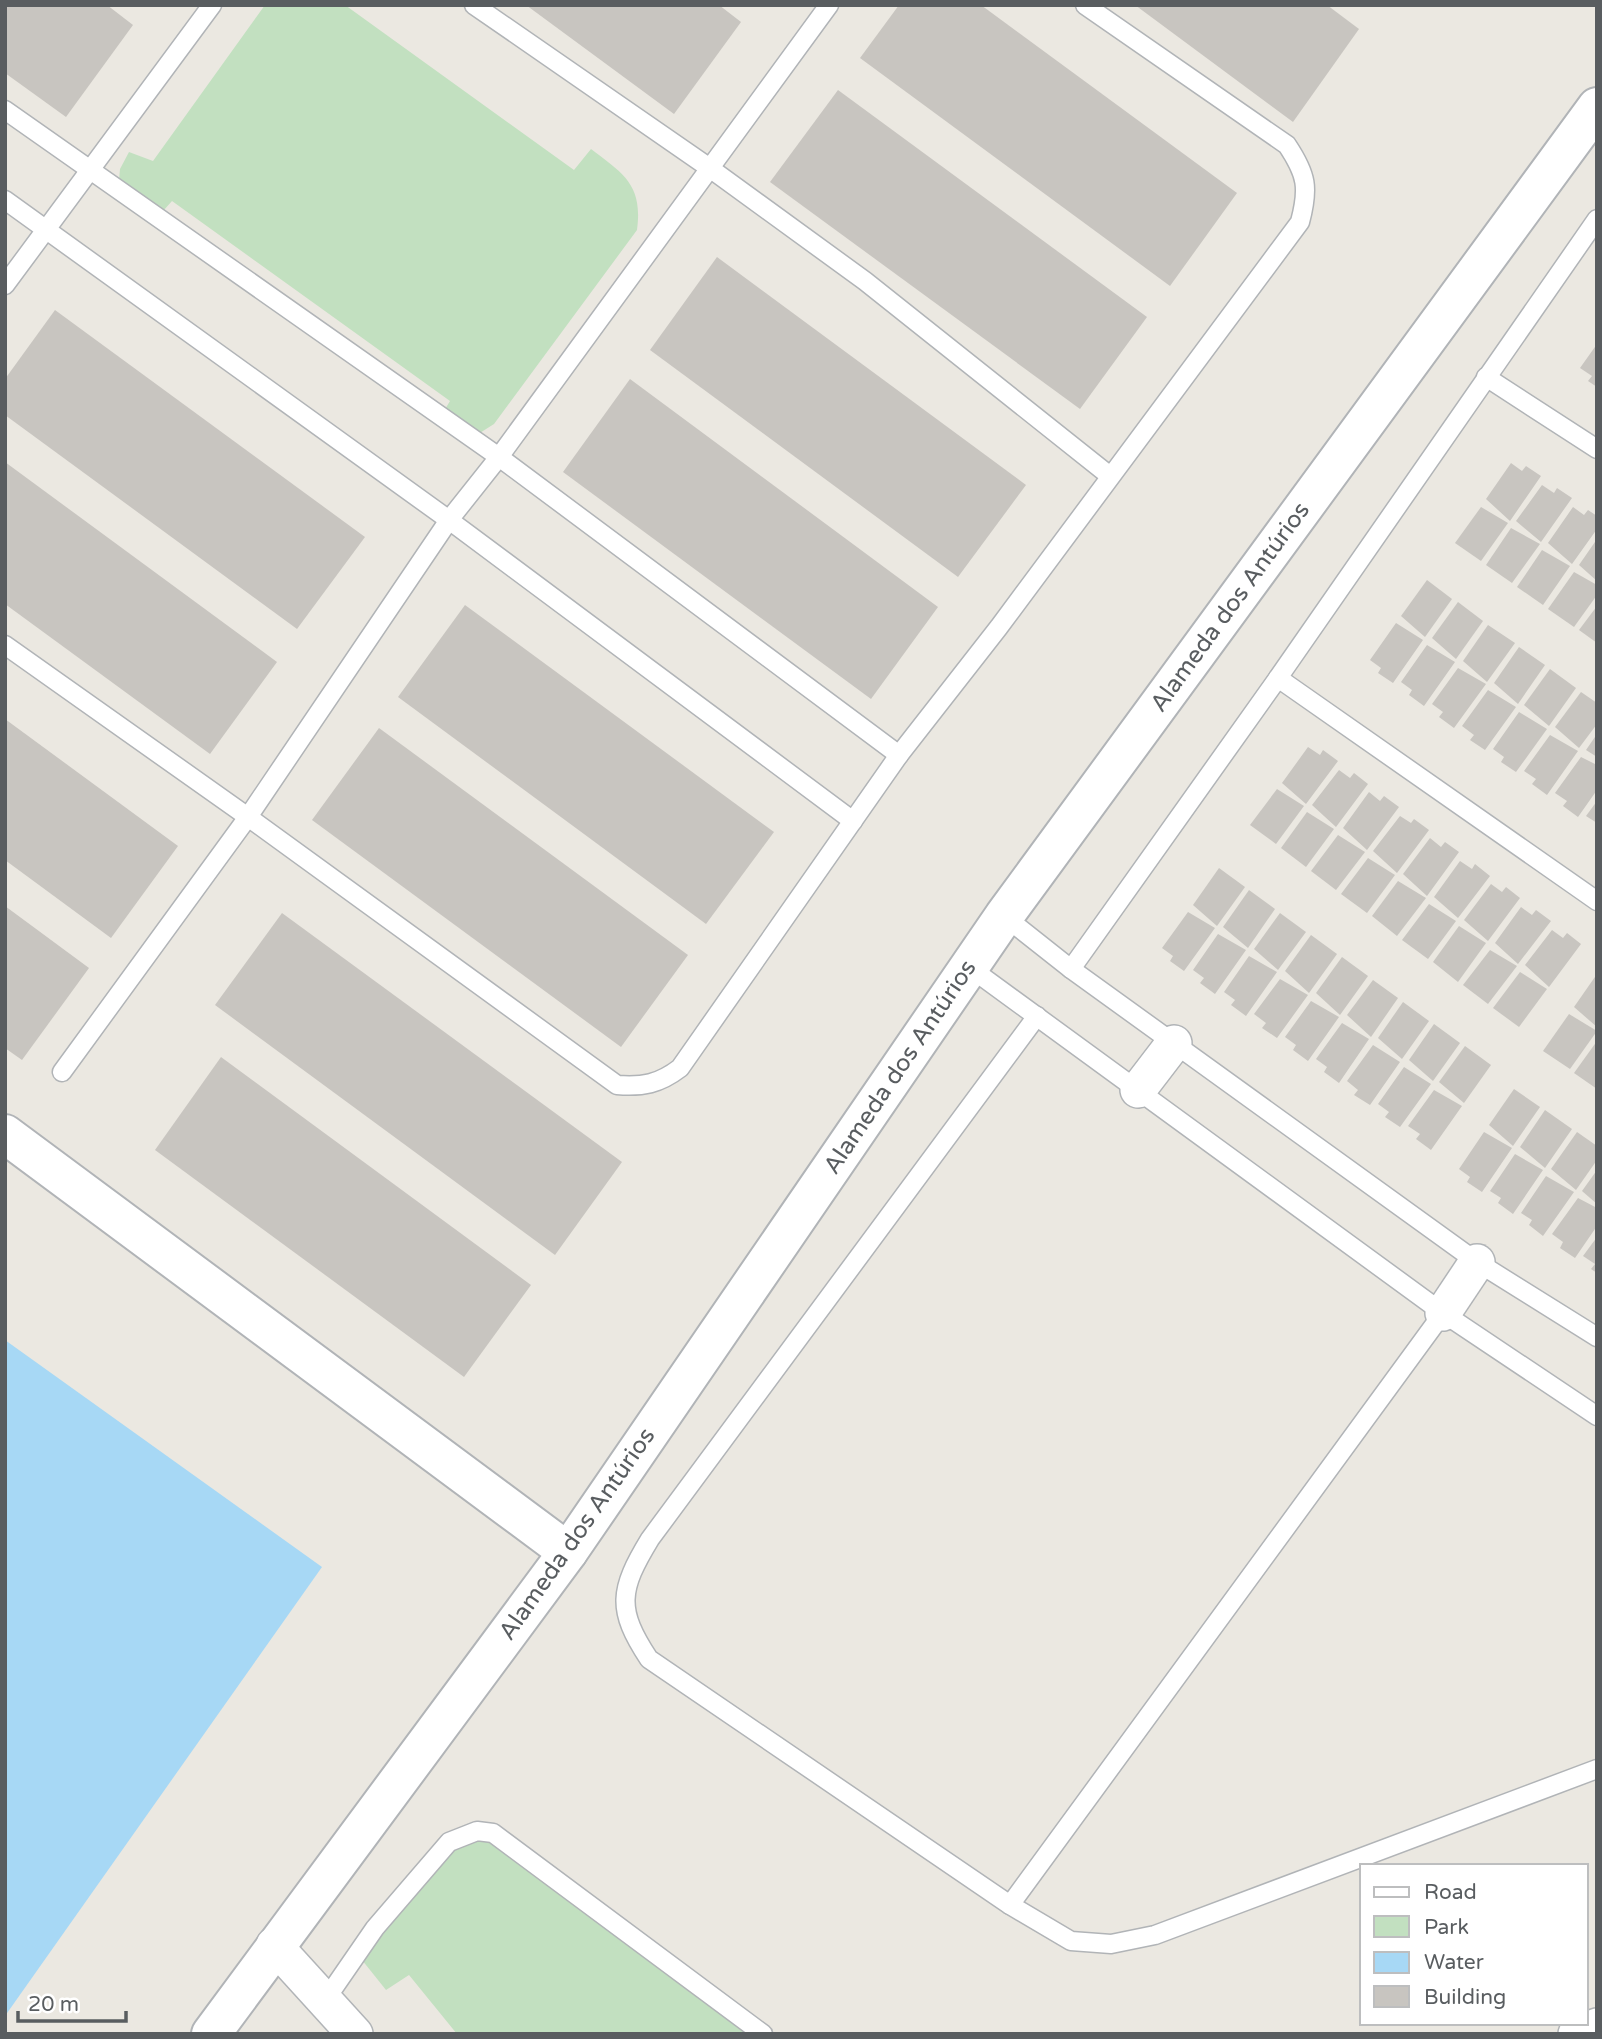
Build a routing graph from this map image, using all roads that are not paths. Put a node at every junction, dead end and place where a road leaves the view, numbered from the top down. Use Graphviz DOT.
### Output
graph roads {
  1 [pos="212,5"];
  2 [pos="474,5"];
  3 [pos="829,5"];
  4 [pos="1085,5"];
  5 [pos="1597,107"];
  6 [pos="5,110"];
  7 [pos="90,169"];
  8 [pos="711,169"];
  9 [pos="5,200"];
  10 [pos="1597,219"];
  11 [pos="46,229"];
  12 [pos="5,285"];
  13 [pos="1486,377"];
  14 [pos="1597,449"];
  15 [pos="499,457"];
  16 [pos="1111,476"];
  17 [pos="449,520"];
  18 [pos="5,645"];
  19 [pos="1279,678"];
  20 [pos="899,755"];
  21 [pos="248,817"];
  22 [pos="853,821"];
  23 [pos="1597,901"];
  24 [pos="1004,916"];
  25 [pos="968,967"];
  26 [pos="1071,969"];
  27 [pos="1037,1016"];
  28 [pos="1174,1043"];
  29 [pos="62,1072"];
  30 [pos="1138,1090"];
  31 [pos="5,1134"];
  32 [pos="1477,1262"];
  33 [pos="1443,1313"];
  34 [pos="1597,1336"];
  35 [pos="1597,1416"];
  36 [pos="568,1552"];
  37 [pos="1597,1769"];
  38 [pos="1010,1905"];
  39 [pos="274,1945"];
  40 [pos="326,1998"];
  41 [pos="1597,2026"];
  42 [pos="211,2034"];
  43 [pos="355,2034"];
  44 [pos="763,2034"];
  45 [pos="1576,2034"];
  1 -- 7 [label="lane"];
  2 -- 8 [label="lane"];
  3 -- 8 [label="lane"];
  4 -- 16 [label="lane"];
  5 -- 24 [label="street, Alameda dos Antúrios"];
  6 -- 7 [label="lane"];
  7 -- 11 [label="lane"];
  7 -- 15 [label="lane"];
  8 -- 15 [label="lane"];
  8 -- 16 [label="lane"];
  9 -- 11 [label="lane"];
  10 -- 13 [label="lane"];
  11 -- 12 [label="lane"];
  11 -- 17 [label="lane"];
  13 -- 14 [label="lane"];
  13 -- 19 [label="lane"];
  15 -- 17 [label="lane"];
  15 -- 20 [label="lane"];
  16 -- 20 [label="lane"];
  17 -- 21 [label="lane"];
  17 -- 22 [label="lane"];
  18 -- 21 [label="lane"];
  19 -- 23 [label="lane"];
  19 -- 26 [label="lane"];
  20 -- 22 [label="lane"];
  21 -- 22 [label="lane"];
  21 -- 29 [label="lane"];
  24 -- 25 [label="street, Alameda dos Antúrios"];
  24 -- 26 [label="lane"];
  25 -- 27 [label="lane"];
  25 -- 36 [label="street, Alameda dos Antúrios"];
  26 -- 28 [label="lane"];
  27 -- 30 [label="lane"];
  27 -- 38 [label="lane"];
  28 -- 30 [label="street"];
  28 -- 32 [label="lane"];
  30 -- 33 [label="lane"];
  31 -- 36 [label="street"];
  32 -- 33 [label="street"];
  32 -- 34 [label="lane"];
  33 -- 35 [label="lane"];
  33 -- 38 [label="lane"];
  36 -- 39 [label="street, Alameda dos Antúrios"];
  37 -- 38 [label="lane"];
  39 -- 40 [label="street"];
  39 -- 42 [label="street, Alameda dos Antúrios"];
  40 -- 43 [label="street"];
  40 -- 44 [label="lane"];
  41 -- 45 [label="street"];
}
